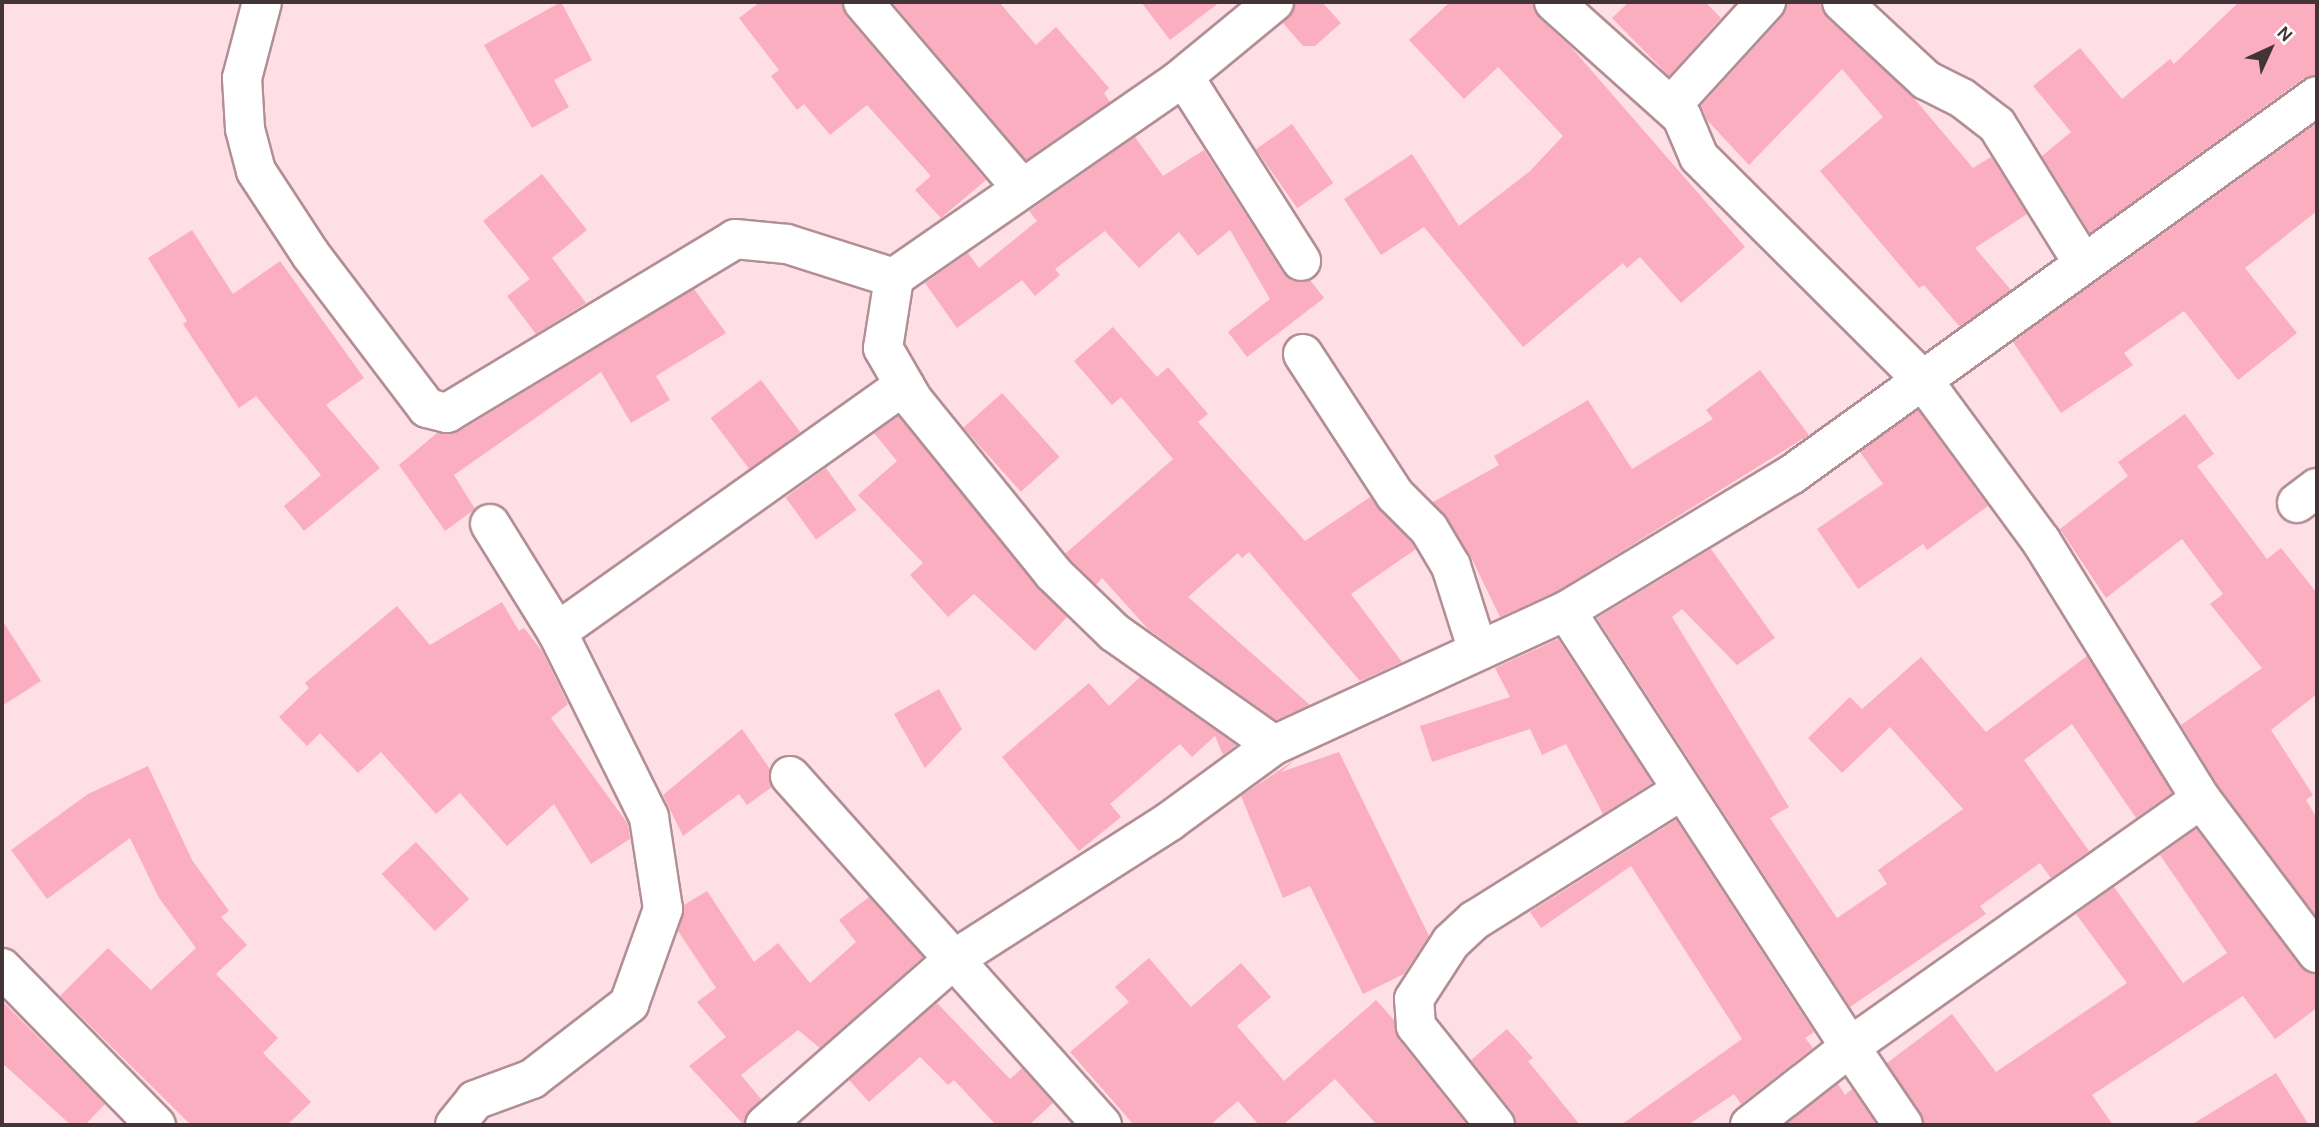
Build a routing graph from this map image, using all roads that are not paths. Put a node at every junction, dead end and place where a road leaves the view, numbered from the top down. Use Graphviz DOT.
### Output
graph roads {
  1 [pos="262,2"];
  2 [pos="863,2"];
  3 [pos="1274,2"];
  4 [pos="1554,2"];
  5 [pos="1766,2"];
  6 [pos="1842,2"];
  7 [pos="1184,77"];
  8 [pos="2317,96"];
  9 [pos="1671,106"];
  10 [pos="1021,187"];
  11 [pos="1301,261"];
  12 [pos="2083,263"];
  13 [pos="894,278"];
  14 [pos="1303,354"];
  15 [pos="1922,379"];
  16 [pos="904,385"];
  17 [pos="490,524"];
  18 [pos="1566,611"];
  19 [pos="557,632"];
  20 [pos="1479,651"];
  21 [pos="1274,745"];
  22 [pos="790,776"];
  23 [pos="1681,791"];
  24 [pos="2201,799"];
  25 [pos="2317,953"];
  26 [pos="953,960"];
  27 [pos="2,968"];
  28 [pos="1850,1047"];
  29 [pos="156,1125"];
  30 [pos="455,1125"];
  31 [pos="765,1125"];
  32 [pos="1102,1125"];
  33 [pos="1495,1125"];
  34 [pos="1749,1125"];
  35 [pos="1903,1125"];
  1 -- 13 [label="street"];
  2 -- 10 [label="street"];
  3 -- 7 [label="street"];
  4 -- 9 [label="street"];
  5 -- 9 [label="street"];
  6 -- 12 [label="street"];
  7 -- 10 [label="street"];
  7 -- 11 [label="street"];
  8 -- 12 [label="street"];
  9 -- 15 [label="street"];
  10 -- 13 [label="street"];
  12 -- 15 [label="street"];
  13 -- 16 [label="street"];
  14 -- 20 [label="street"];
  15 -- 18 [label="street"];
  15 -- 24 [label="street"];
  16 -- 19 [label="street"];
  16 -- 21 [label="street"];
  17 -- 19 [label="street"];
  18 -- 20 [label="street"];
  18 -- 23 [label="street"];
  19 -- 30 [label="street"];
  20 -- 21 [label="street"];
  21 -- 26 [label="street"];
  22 -- 26 [label="street"];
  23 -- 28 [label="street"];
  23 -- 33 [label="street"];
  24 -- 25 [label="street"];
  24 -- 28 [label="street"];
  26 -- 31 [label="street"];
  26 -- 32 [label="street"];
  27 -- 29 [label="street"];
  28 -- 34 [label="street"];
  28 -- 35 [label="street"];
}
